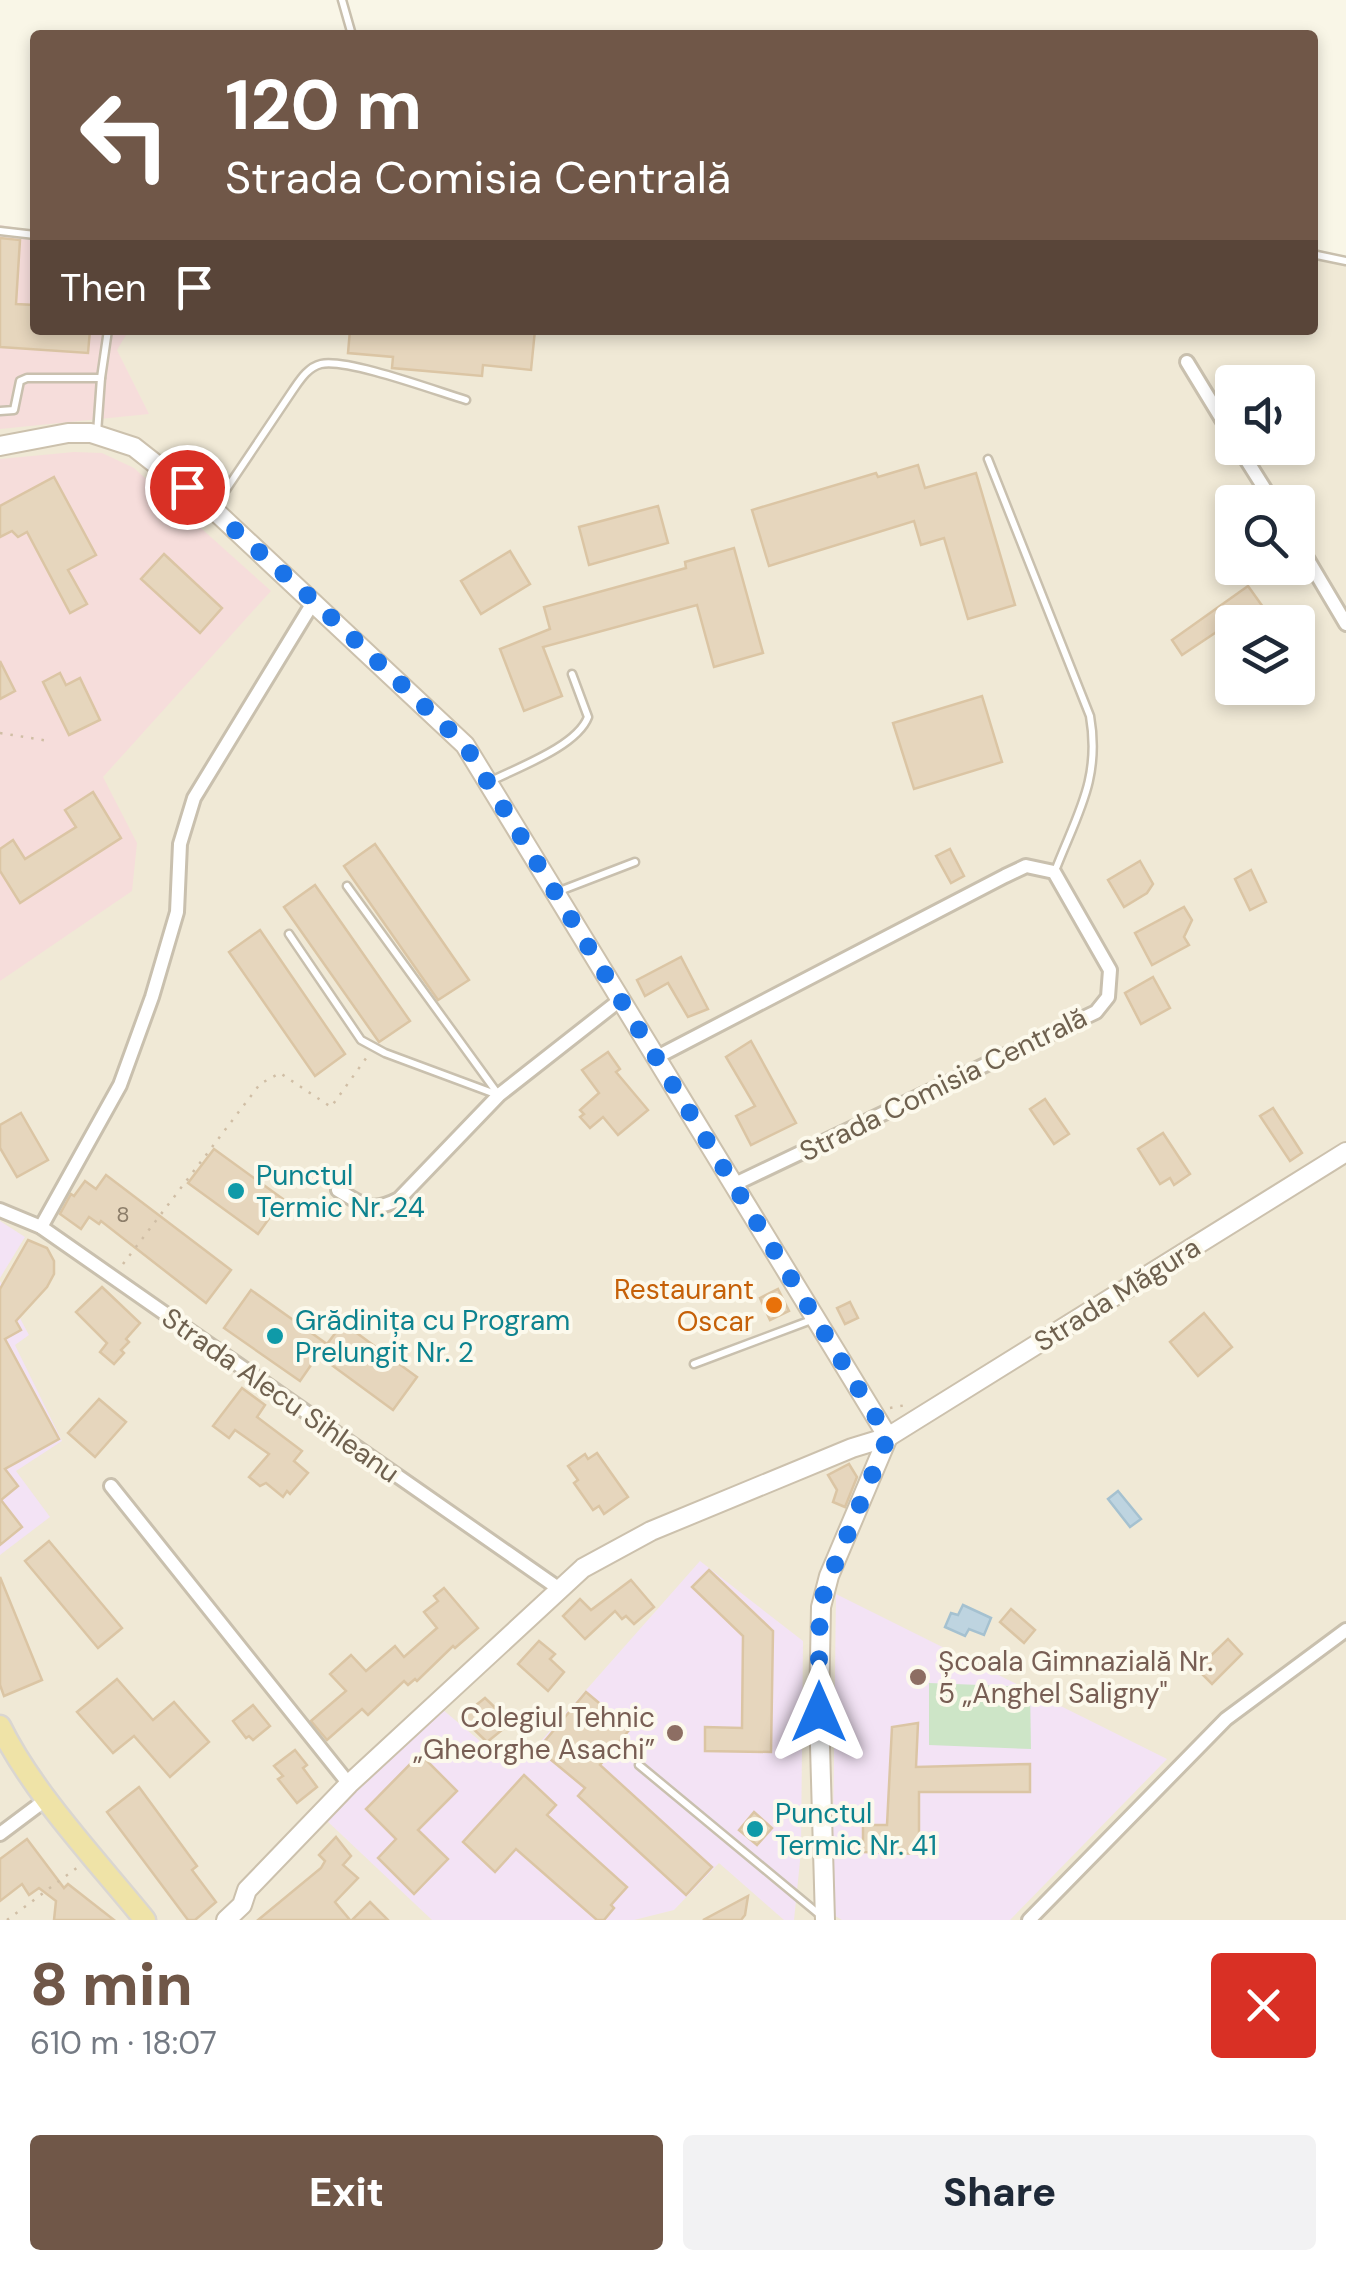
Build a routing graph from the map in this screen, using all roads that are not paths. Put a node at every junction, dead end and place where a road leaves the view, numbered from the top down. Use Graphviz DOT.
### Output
graph roads {
  1 [pos="342,0"];
  2 [pos="351,30"];
  3 [pos="0,231"];
  4 [pos="30,234"];
  5 [pos="1318,255"];
  6 [pos="1346,261"];
  7 [pos="107,335"];
  8 [pos="1187,362"];
  9 [pos="101,378"];
  10 [pos="466,400"];
  11 [pos="1215,408"];
  12 [pos="0,411"];
  13 [pos="97,434"];
  14 [pos="0,446"];
  15 [pos="988,459"];
  16 [pos="213,509"];
  17 [pos="1315,572"];
  18 [pos="314,601"];
  19 [pos="1346,624"];
  20 [pos="572,674"];
  21 [pos="490,782"];
  22 [pos="635,862"];
  23 [pos="1054,872"];
  24 [pos="348,886"];
  25 [pos="556,893"];
  26 [pos="289,934"];
  27 [pos="620,1000"];
  28 [pos="658,1057"];
  29 [pos="499,1095"];
  30 [pos="1346,1152"];
  31 [pos="733,1185"];
  32 [pos="338,1190"];
  33 [pos="0,1210"];
  34 [pos="41,1227"];
  35 [pos="814,1319"];
  36 [pos="694,1364"];
  37 [pos="888,1437"];
  38 [pos="111,1486"];
  39 [pos="558,1588"];
  40 [pos="1346,1630"];
  41 [pos="0,1726"];
  42 [pos="639,1765"];
  43 [pos="349,1784"];
  44 [pos="48,1798"];
  45 [pos="0,1834"];
  46 [pos="825,1919"];
  47 [pos="145,1920"];
  48 [pos="226,1920"];
  49 [pos="1029,1920"];
  1 -- 2 [label="lane"];
  3 -- 4 [label="lane"];
  5 -- 6 [label="lane"];
  7 -- 9 [label="lane"];
  8 -- 11 [label="street"];
  9 -- 12 [label="lane"];
  9 -- 13 [label="lane"];
  10 -- 16 [label="lane"];
  13 -- 14 [label="street"];
  13 -- 16 [label="street"];
  15 -- 23 [label="lane"];
  16 -- 18 [label="street"];
  17 -- 19 [label="street"];
  18 -- 21 [label="street"];
  18 -- 34 [label="street"];
  20 -- 21 [label="lane"];
  21 -- 25 [label="street"];
  22 -- 25 [label="lane"];
  23 -- 28 [label="street"];
  23 -- 31 [label="street, Strada Comisia Centrală"];
  24 -- 29 [label="lane"];
  25 -- 27 [label="street"];
  26 -- 29 [label="lane"];
  27 -- 28 [label="street"];
  27 -- 29 [label="street"];
  28 -- 31 [label="street"];
  29 -- 32 [label="street"];
  30 -- 37 [label="street, Strada Măgura"];
  31 -- 35 [label="street"];
  33 -- 34 [label="street, Strada Alecu Sihleanu"];
  34 -- 39 [label="street, Strada Alecu Sihleanu"];
  35 -- 36 [label="lane"];
  35 -- 37 [label="street"];
  37 -- 39 [label="street, Strada Măgura"];
  37 -- 46 [label="street"];
  38 -- 43 [label="street"];
  39 -- 43 [label="street, Strada Măgura"];
  40 -- 49 [label="street"];
  41 -- 44 [label="main road"];
  42 -- 46 [label="lane"];
  43 -- 48 [label="street, Strada Măgura"];
  44 -- 45 [label="street"];
  44 -- 47 [label="main road"];
}
